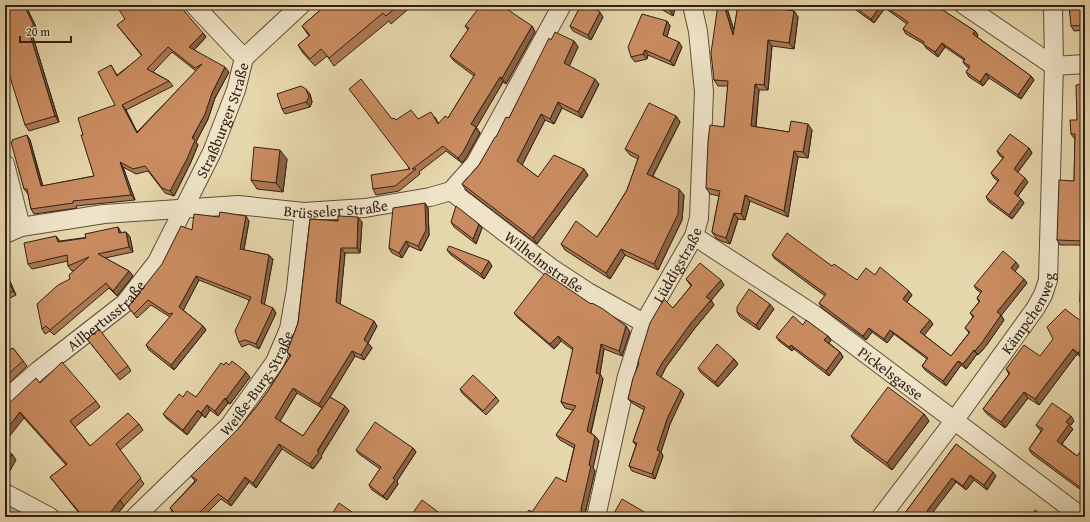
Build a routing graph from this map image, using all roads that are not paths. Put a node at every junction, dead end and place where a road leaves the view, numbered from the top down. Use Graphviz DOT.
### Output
graph roads {
  1 [pos="194,5"];
  2 [pos="301,5"];
  3 [pos="562,5"];
  4 [pos="692,5"];
  5 [pos="964,5"];
  6 [pos="1052,5"];
  7 [pos="244,58"];
  8 [pos="1085,64"];
  9 [pos="1054,66"];
  10 [pos="5,164"];
  11 [pos="451,191"];
  12 [pos="184,208"];
  13 [pos="304,212"];
  14 [pos="22,227"];
  15 [pos="5,234"];
  16 [pos="694,236"];
  17 [pos="644,322"];
  18 [pos="5,403"];
  19 [pos="954,421"];
  20 [pos="5,493"];
  21 [pos="50,517"];
  22 [pos="135,517"];
  23 [pos="596,517"];
  24 [pos="881,517"];
  25 [pos="1082,517"];
  1 -- 7 [label="street"];
  2 -- 7 [label="street, Straßburger Straße"];
  3 -- 11 [label="street"];
  4 -- 16 [label="street, Lüddigstraße"];
  5 -- 9 [label="street"];
  6 -- 9 [label="street, Kämpchenweg"];
  7 -- 12 [label="street, Straßburger Straße"];
  8 -- 9 [label="street"];
  9 -- 19 [label="street, Kämpchenweg"];
  10 -- 14 [label="street"];
  11 -- 13 [label="street, Brüsseler Straße"];
  11 -- 17 [label="street, Wilhelmstraße"];
  12 -- 13 [label="street, Brüsseler Straße"];
  12 -- 14 [label="street, Brüsseler Straße"];
  12 -- 18 [label="street, Ailbertusstraße"];
  13 -- 22 [label="street, Weiße-Burg-Straße"];
  14 -- 15 [label="street, Brüsseler Straße"];
  16 -- 17 [label="street, Lüddigstraße"];
  16 -- 19 [label="street, Pickelsgasse"];
  17 -- 23 [label="street, Lüddigstraße"];
  19 -- 24 [label="street, Kämpchenweg"];
  19 -- 25 [label="street, Pickelsgasse"];
  20 -- 21 [label="street"];
}
